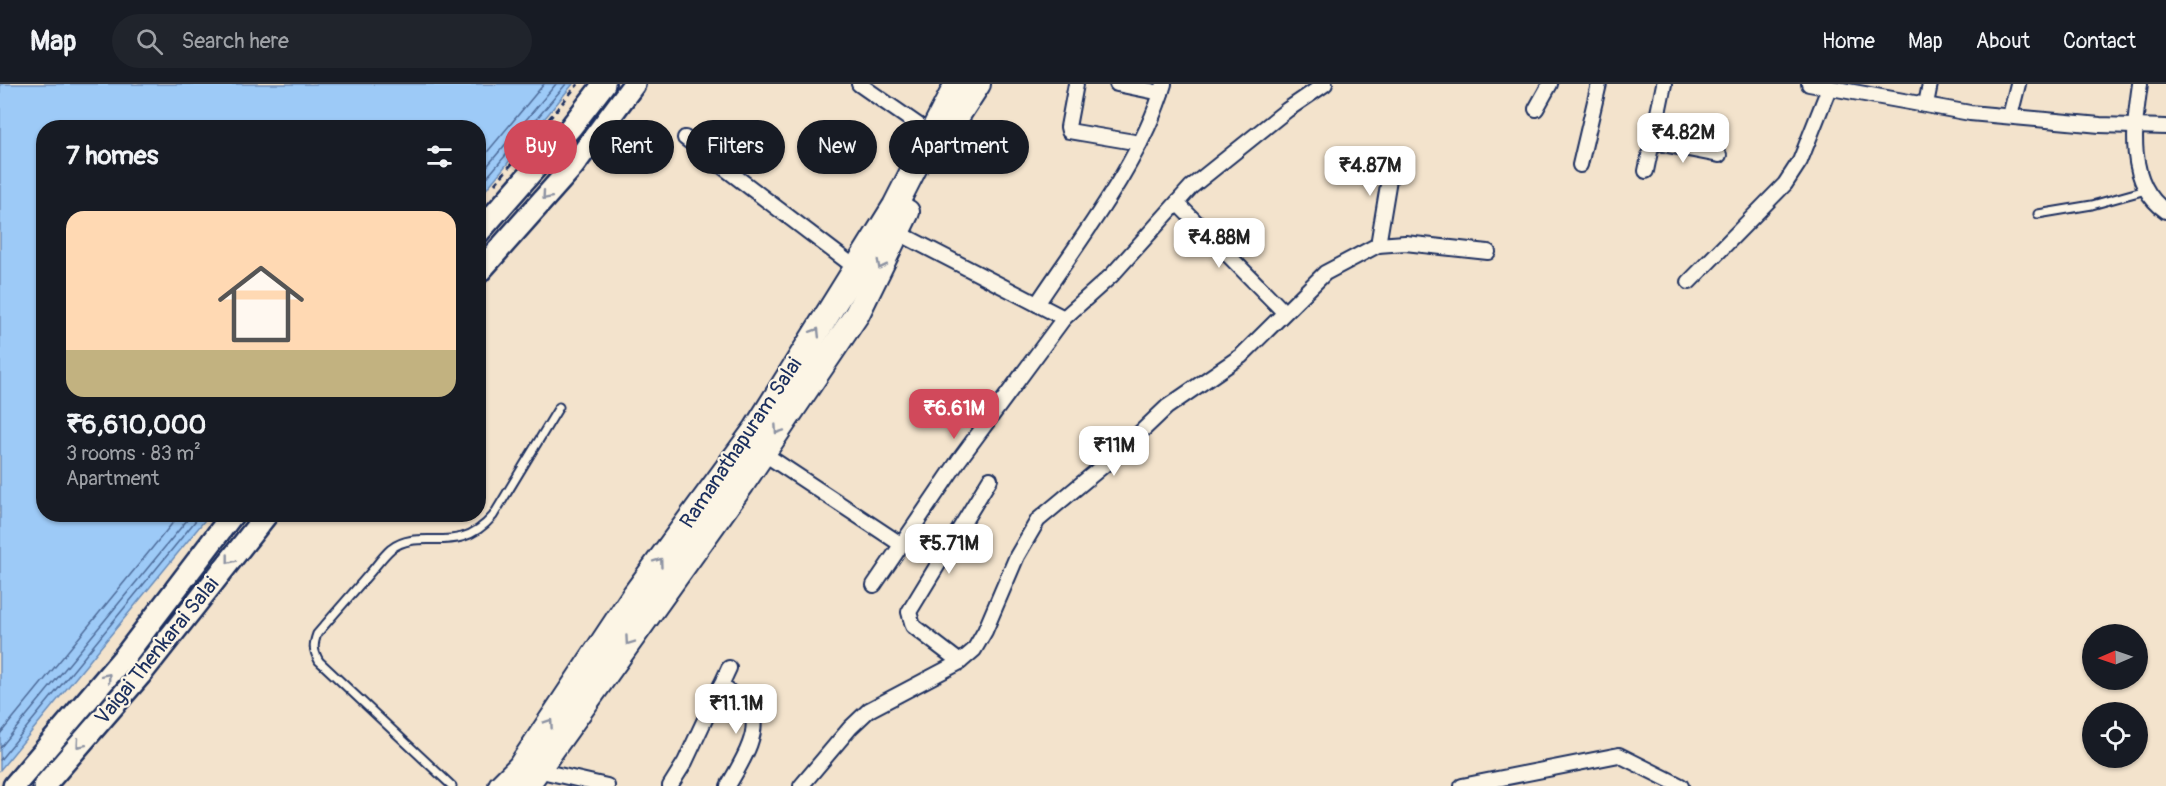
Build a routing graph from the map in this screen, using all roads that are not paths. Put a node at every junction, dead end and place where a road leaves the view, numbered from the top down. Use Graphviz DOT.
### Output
graph roads {
  1 [pos="604,84"];
  2 [pos="634,84"];
  3 [pos="859,84"];
  4 [pos="957,84"];
  5 [pos="978,84"];
  6 [pos="1076,84"];
  7 [pos="1117,84"];
  8 [pos="1325,84"];
  9 [pos="1550,84"];
  10 [pos="1599,84"];
  11 [pos="1664,84"];
  12 [pos="1809,84"];
  13 [pos="1930,84"];
  14 [pos="2018,84"];
  15 [pos="2140,84"];
  16 [pos="1162,88"];
  17 [pos="1829,88"];
  18 [pos="1926,104"];
  19 [pos="1536,109"];
  20 [pos="2010,116"];
  21 [pos="911,120"];
  22 [pos="938,120"];
  23 [pos="2134,126"];
  24 [pos="2166,127"];
  25 [pos="685,138"];
  26 [pos="1652,142"];
  27 [pos="1140,143"];
  28 [pos="1393,155"];
  29 [pos="1719,155"];
  30 [pos="1580,165"];
  31 [pos="1646,171"];
  32 [pos="911,174"];
  33 [pos="2146,190"];
  34 [pos="1177,203"];
  35 [pos="2166,212"];
  36 [pos="2038,214"];
  37 [pos="486,224"];
  38 [pos="897,232"];
  39 [pos="1378,245"];
  40 [pos="1488,252"];
  41 [pos="486,264"];
  42 [pos="856,268"];
  43 [pos="1689,282"];
  44 [pos="1037,304"];
  45 [pos="1284,312"];
  46 [pos="1064,318"];
  47 [pos="559,407"];
  48 [pos="763,453"];
  49 [pos="990,479"];
  50 [pos="227,522"];
  51 [pos="261,522"];
  52 [pos="902,545"];
  53 [pos="874,585"];
  54 [pos="960,662"];
  55 [pos="729,668"];
  56 [pos="721,685"];
  57 [pos="531,778"];
  58 [pos="14,786"];
  59 [pos="44,786"];
  60 [pos="452,786"];
  61 [pos="501,786"];
  62 [pos="607,786"];
  63 [pos="670,786"];
  64 [pos="728,786"];
  65 [pos="801,786"];
  66 [pos="1462,786"];
  67 [pos="1681,786"];
  1 -- 37 [label="main road"];
  2 -- 41 [label="main road, one-way"];
  3 -- 21 [label="street"];
  4 -- 22 [label="highway, Ramanathapuram Salai"];
  5 -- 38 [label="highway, Ramanathapuram Salai"];
  6 -- 27 [label="street"];
  7 -- 16 [label="street"];
  8 -- 34 [label="street"];
  9 -- 19 [label="street"];
  10 -- 30 [label="street"];
  11 -- 26 [label="street"];
  12 -- 17 [label="street"];
  13 -- 18 [label="street"];
  14 -- 20 [label="street"];
  15 -- 23 [label="street"];
  16 -- 27 [label="street"];
  17 -- 18 [label="street"];
  17 -- 43 [label="street"];
  18 -- 20 [label="street"];
  20 -- 23 [label="street"];
  23 -- 24 [label="street"];
  23 -- 33 [label="street"];
  25 -- 42 [label="street"];
  26 -- 29 [label="street"];
  26 -- 31 [label="street"];
  27 -- 44 [label="street"];
  28 -- 39 [label="street"];
  32 -- 42 [label="highway, Ramanathapuram Salai"];
  33 -- 35 [label="street"];
  33 -- 36 [label="lane"];
  34 -- 45 [label="street"];
  34 -- 46 [label="street"];
  38 -- 44 [label="street"];
  38 -- 48 [label="highway, Ramanathapuram Salai, one-way"];
  39 -- 40 [label="street"];
  39 -- 45 [label="street"];
  61 -- 42 [label="highway, Ramanathapuram Salai, one-way"];
  44 -- 46 [label="street"];
  45 -- 54 [label="street"];
  46 -- 52 [label="street"];
  47 -- 60 [label="lane"];
  48 -- 52 [label="street"];
  48 -- 57 [label="highway, Ramanathapuram Salai, one-way"];
  49 -- 54 [label="street"];
  58 -- 50 [label="main road, Vaigai Thenkarai Salai, one-way"];
  51 -- 59 [label="main road, Vaigai Thenkarai Salai, one-way"];
  52 -- 53 [label="street"];
  54 -- 65 [label="street"];
  55 -- 56 [label="street"];
  56 -- 63 [label="street"];
  56 -- 64 [label="street"];
  57 -- 62 [label="street"];
  66 -- 67 [label="street"];
}
